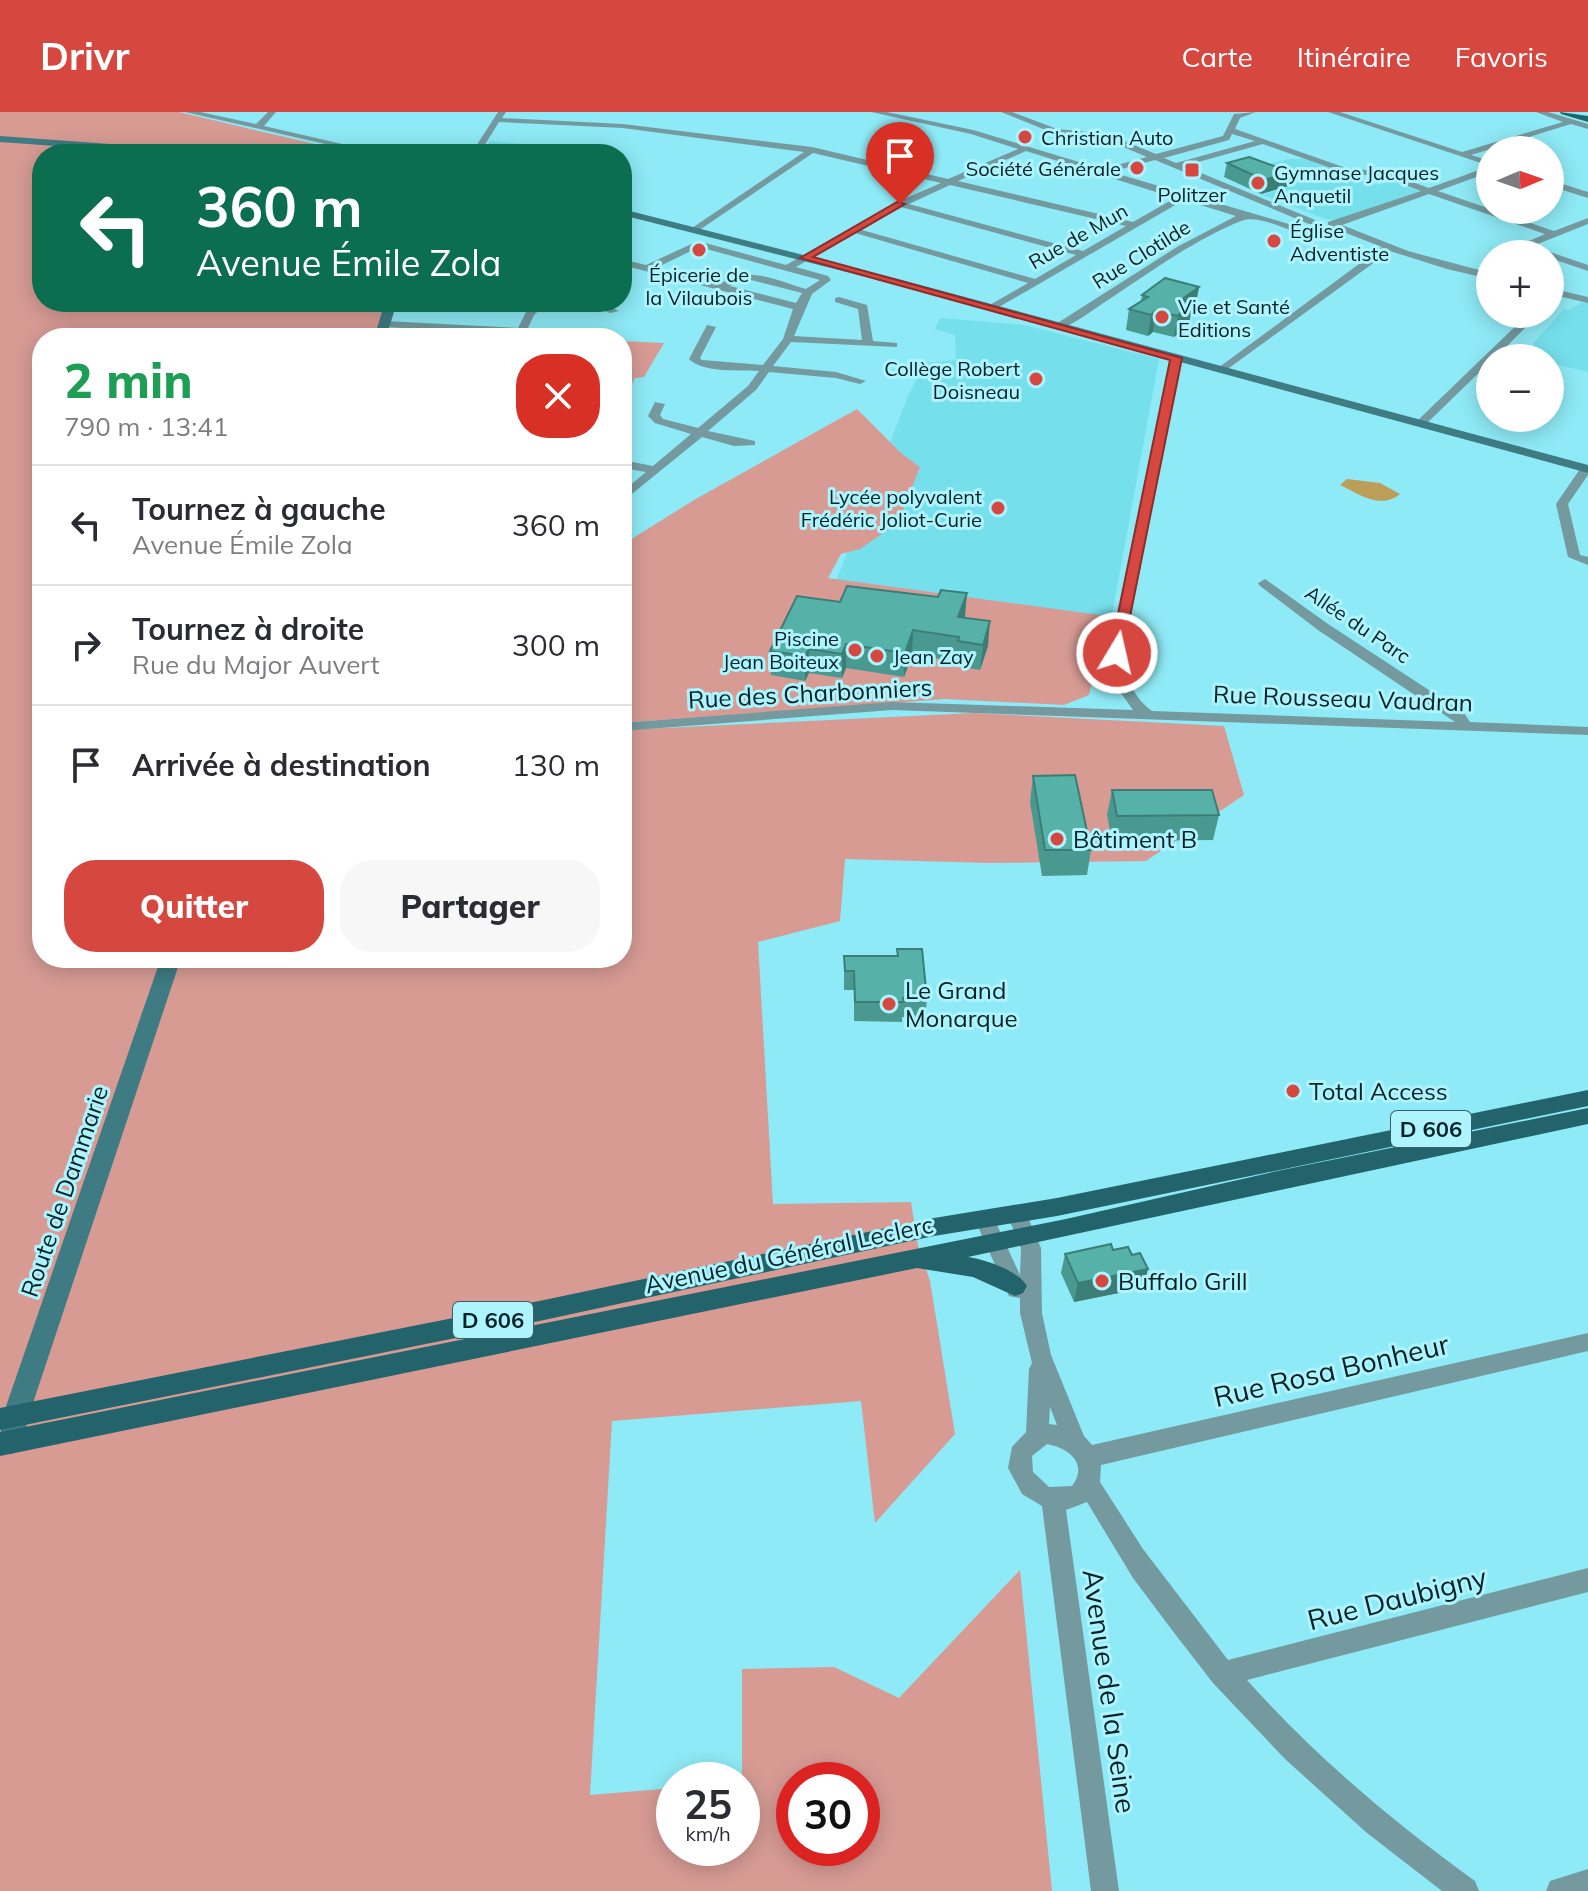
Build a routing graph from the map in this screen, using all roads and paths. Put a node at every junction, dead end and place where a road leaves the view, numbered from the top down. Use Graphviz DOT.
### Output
graph roads {
  1 [pos="189,112"];
  2 [pos="272,112"];
  3 [pos="875,112"];
  4 [pos="1005,112"];
  5 [pos="1040,112"];
  6 [pos="1252,112"];
  7 [pos="1332,112"];
  8 [pos="1540,112"];
  9 [pos="1564,112"];
  10 [pos="1227,113"];
  11 [pos="500,116"];
  12 [pos="1237,116"];
  13 [pos="1017,117"];
  14 [pos="1588,119"];
  15 [pos="1570,122"];
  16 [pos="258,127"];
  17 [pos="1588,127"];
  18 [pos="1229,132"];
  19 [pos="0,139"];
  20 [pos="1266,141"];
  21 [pos="69,144"];
  22 [pos="335,144"];
  23 [pos="482,144"];
  24 [pos="1026,148"];
  25 [pos="812,150"];
  26 [pos="1142,152"];
  27 [pos="1462,155"];
  28 [pos="1155,157"];
  29 [pos="1476,161"];
  30 [pos="1174,166"];
  31 [pos="1085,167"];
  32 [pos="1101,172"];
  33 [pos="1476,172"];
  34 [pos="947,182"];
  35 [pos="1564,187"];
  36 [pos="1430,190"];
  37 [pos="1588,195"];
  38 [pos="1183,197"];
  39 [pos="900,204"];
  40 [pos="632,214"];
  41 [pos="1244,216"];
  42 [pos="1588,221"];
  43 [pos="1312,222"];
  44 [pos="1133,225"];
  45 [pos="1336,227"];
  46 [pos="1299,228"];
  47 [pos="695,230"];
  48 [pos="853,230"];
  49 [pos="1553,234"];
  50 [pos="1326,236"];
  51 [pos="1538,240"];
  52 [pos="1388,250"];
  53 [pos="1083,254"];
  54 [pos="805,258"];
  55 [pos="1564,260"];
  56 [pos="632,264"];
  57 [pos="1476,264"];
  58 [pos="648,268"];
  59 [pos="787,268"];
  60 [pos="1588,268"];
  61 [pos="1463,269"];
  62 [pos="1476,272"];
  63 [pos="1036,282"];
  64 [pos="722,287"];
  65 [pos="808,292"];
  66 [pos="1564,296"];
  67 [pos="839,300"];
  68 [pos="1588,300"];
  69 [pos="799,307"];
  70 [pos="992,308"];
  71 [pos="388,312"];
  72 [pos="385,324"];
  73 [pos="1060,326"];
  74 [pos="711,327"];
  75 [pos="384,328"];
  76 [pos="434,328"];
  77 [pos="1519,328"];
  78 [pos="788,339"];
  79 [pos="868,344"];
  80 [pos="893,345"];
  81 [pos="1176,358"];
  82 [pos="767,369"];
  83 [pos="1222,370"];
  84 [pos="860,381"];
  85 [pos="659,404"];
  86 [pos="1420,424"];
  87 [pos="697,432"];
  88 [pos="751,443"];
  89 [pos="632,466"];
  90 [pos="1587,469"];
  91 [pos="655,470"];
  92 [pos="632,490"];
  93 [pos="1588,561"];
  94 [pos="1265,583"];
  95 [pos="1126,693"];
  96 [pos="1096,714"];
  97 [pos="1149,716"];
  98 [pos="632,726"];
  99 [pos="1465,726"];
  100 [pos="1588,731"];
  101 [pos="167,968"];
  102 [pos="1588,1098"];
  103 [pos="1588,1116"];
  104 [pos="1027,1220"];
  105 [pos="989,1230"];
  106 [pos="898,1260"];
  107 [pos="1015,1286"];
  108 [pos="1031,1313"];
  109 [pos="1588,1342"];
  110 [pos="1040,1355"];
  111 [pos="8,1417"];
  112 [pos="1037,1437"];
  113 [pos="6,1443"];
  114 [pos="1081,1448"];
  115 [pos="1088,1484"];
  116 [pos="1053,1499"];
  117 [pos="1588,1580"];
  118 [pos="1222,1674"];
  119 [pos="1431,1878"];
  120 [pos="1588,1883"];
  121 [pos="1105,1891"];
  122 [pos="1465,1891"];
  123 [pos="1560,1891"];
  1 -- 16 [label="street"];
  2 -- 16 [label="street"];
  3 -- 24 [label="street"];
  4 -- 13 [label="street"];
  5 -- 13 [label="street"];
  6 -- 12 [label="street"];
  7 -- 27 [label="street"];
  8 -- 15 [label="street"];
  9 -- 14 [label="main road"];
  10 -- 12 [label="street"];
  11 -- 23 [label="street"];
  11 -- 25 [label="street"];
  12 -- 18 [label="street"];
  13 -- 26 [label="street"];
  15 -- 17 [label="street"];
  15 -- 27 [label="street"];
  16 -- 22 [label="street"];
  18 -- 20 [label="street"];
  18 -- 28 [label="street"];
  19 -- 21 [label="main road"];
  20 -- 30 [label="street"];
  20 -- 36 [label="street"];
  24 -- 31 [label="street"];
  24 -- 34 [label="street"];
  25 -- 34 [label="street"];
  25 -- 47 [label="street"];
  26 -- 28 [label="street"];
  26 -- 31 [label="street"];
  27 -- 29 [label="street"];
  28 -- 30 [label="street"];
  28 -- 32 [label="street"];
  30 -- 43 [label="street"];
  31 -- 32 [label="street"];
  32 -- 38 [label="street"];
  33 -- 36 [label="street"];
  34 -- 39 [label="street"];
  34 -- 44 [label="street"];
  35 -- 37 [label="street"];
  36 -- 45 [label="street"];
  36 -- 49 [label="street"];
  38 -- 41 [label="street"];
  38 -- 44 [label="street, Rue de Mun"];
  39 -- 48 [label="street"];
  39 -- 53 [label="street"];
  40 -- 47 [label="main road"];
  41 -- 46 [label="street"];
  41 -- 73 [label="street, Rue Clotilde"];
  42 -- 49 [label="street"];
  43 -- 45 [label="street"];
  43 -- 46 [label="street"];
  44 -- 53 [label="street, Rue de Mun"];
  45 -- 50 [label="street"];
  45 -- 52 [label="street"];
  46 -- 50 [label="street"];
  47 -- 54 [label="main road"];
  48 -- 54 [label="street"];
  48 -- 63 [label="street"];
  49 -- 51 [label="street"];
  50 -- 52 [label="street"];
  52 -- 61 [label="street"];
  52 -- 83 [label="street"];
  53 -- 63 [label="street, Rue de Mun"];
  54 -- 59 [label="street"];
  54 -- 70 [label="main road"];
  55 -- 60 [label="street"];
  56 -- 58 [label="street"];
  57 -- 61 [label="street"];
  58 -- 59 [label="street"];
  58 -- 64 [label="street"];
  59 -- 65 [label="street"];
  61 -- 62 [label="street"];
  63 -- 70 [label="street, Rue de Mun"];
  64 -- 65 [label="street"];
  64 -- 69 [label="street"];
  65 -- 69 [label="street"];
  66 -- 68 [label="street"];
  67 -- 79 [label="street"];
  69 -- 78 [label="street"];
  70 -- 73 [label="main road"];
  71 -- 72 [label="main road"];
  72 -- 75 [label="main road"];
  72 -- 76 [label="street"];
  73 -- 81 [label="main road"];
  74 -- 82 [label="street"];
  77 -- 86 [label="street"];
  78 -- 79 [label="street"];
  78 -- 82 [label="street"];
  79 -- 80 [label="street"];
  81 -- 83 [label="main road"];
  81 -- 95 [label="street"];
  82 -- 84 [label="street"];
  82 -- 87 [label="street"];
  83 -- 86 [label="main road"];
  85 -- 87 [label="street"];
  86 -- 90 [label="main road"];
  87 -- 88 [label="street"];
  87 -- 91 [label="street"];
  89 -- 91 [label="street"];
  90 -- 93 [label="street"];
  91 -- 92 [label="street"];
  94 -- 99 [label="street, Allée du Parc"];
  95 -- 96 [label="street"];
  95 -- 97 [label="street"];
  96 -- 97 [label="street, Rue Rousseau Vaudran"];
  96 -- 98 [label="street, Rue des Charbonniers"];
  97 -- 99 [label="street, Rue Rousseau Vaudran"];
  99 -- 100 [label="street, Rue Rousseau Vaudran"];
  101 -- 111 [label="main road, Route de Dammarie"];
  102 -- 104 [label="main road, Avenue du Général Leclerc / D 606"];
  103 -- 104 [label="main road, Avenue du Général Leclerc / D 606"];
  104 -- 105 [label="main road, Avenue du Général Leclerc / D 606"];
  104 -- 108 [label="street"];
  105 -- 106 [label="main road, Avenue du Général Leclerc / D 606"];
  105 -- 107 [label="street"];
  105 -- 111 [label="main road, Avenue du Général Leclerc / D 606"];
  106 -- 107 [label="main road"];
  106 -- 113 [label="main road, Avenue du Général Leclerc / D 606"];
  107 -- 108 [label="street"];
  108 -- 110 [label="street"];
  109 -- 114 [label="street, Rue Rosa Bonheur"];
  110 -- 112 [label="street"];
  110 -- 114 [label="street"];
  111 -- 113 [label="main road, Route de Dammarie"];
  112 -- 114 [label="street"];
  112 -- 116 [label="street"];
  114 -- 115 [label="street"];
  115 -- 116 [label="street"];
  115 -- 118 [label="street"];
  116 -- 121 [label="street, Avenue de la Seine"];
  117 -- 118 [label="street, Rue Daubigny"];
  118 -- 119 [label="street"];
  119 -- 122 [label="street"];
  120 -- 123 [label="street"];
}
